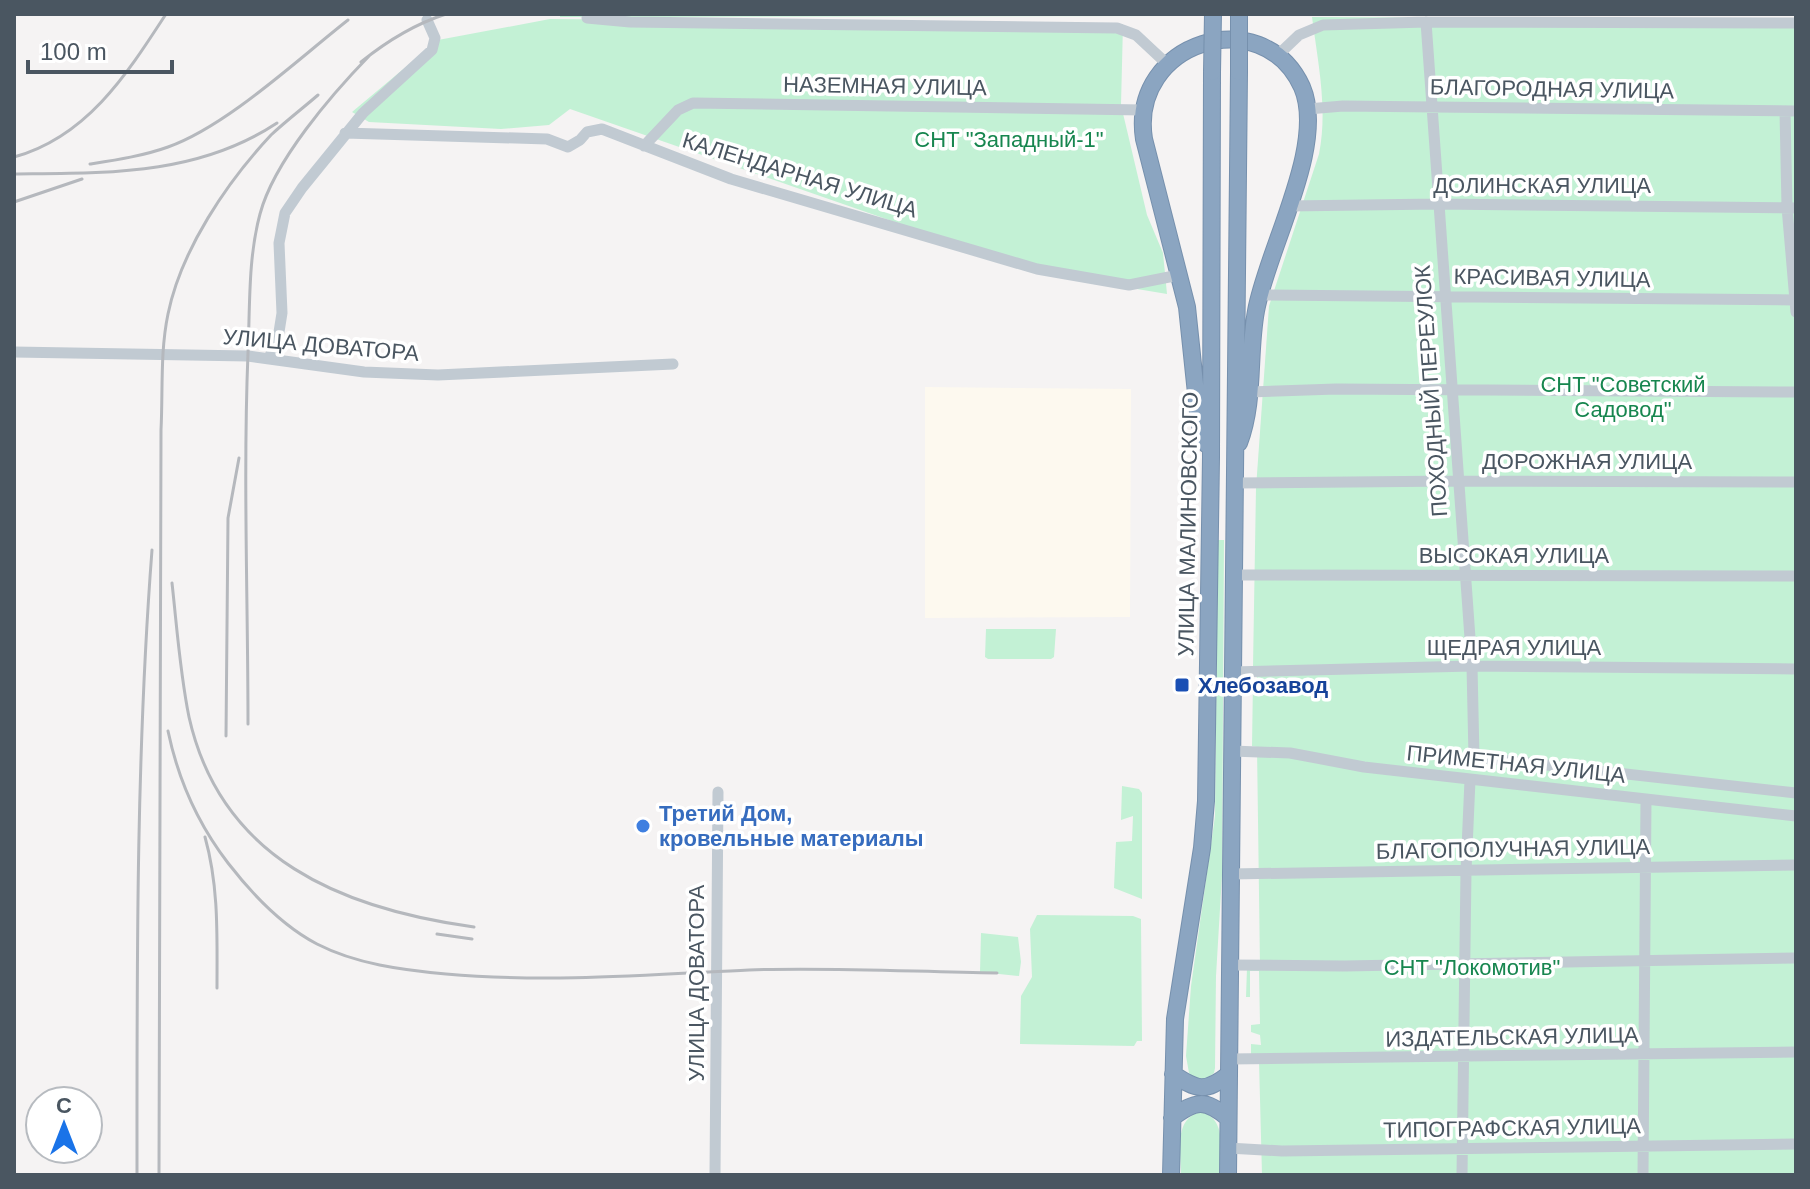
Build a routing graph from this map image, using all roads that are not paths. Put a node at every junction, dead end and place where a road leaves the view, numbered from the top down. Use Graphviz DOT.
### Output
graph roads {
  1 [pos="1213,14"];
  2 [pos="1239,14"];
  3 [pos="587,18"];
  4 [pos="427,20"];
  5 [pos="1426,22"];
  6 [pos="1796,23"];
  7 [pos="1278,55"];
  8 [pos="1166,63"];
  9 [pos="1433,108"];
  10 [pos="1308,109"];
  11 [pos="1143,110"];
  12 [pos="1791,111"];
  13 [pos="345,133"];
  14 [pos="644,146"];
  15 [pos="1438,204"];
  16 [pos="1288,206"];
  17 [pos="1792,207"];
  18 [pos="1179,275"];
  19 [pos="1259,295"];
  20 [pos="1446,297"];
  21 [pos="1796,300"];
  22 [pos="1796,312"];
  23 [pos="14,352"];
  24 [pos="269,359"];
  25 [pos="673,364"];
  26 [pos="1451,389"];
  27 [pos="1249,392"];
  28 [pos="1796,392"];
  29 [pos="1234,456"];
  30 [pos="1211,457"];
  31 [pos="1457,481"];
  32 [pos="1796,482"];
  33 [pos="1234,483"];
  34 [pos="1233,575"];
  35 [pos="1465,575"];
  36 [pos="1796,576"];
  37 [pos="1472,666"];
  38 [pos="1796,669"];
  39 [pos="1232,672"];
  40 [pos="1232,751"];
  41 [pos="1470,780"];
  42 [pos="718,792"];
  43 [pos="1796,793"];
  44 [pos="1646,799"];
  45 [pos="1796,816"];
  46 [pos="1796,865"];
  47 [pos="1645,867"];
  48 [pos="1466,871"];
  49 [pos="1231,874"];
  50 [pos="1796,958"];
  51 [pos="1644,962"];
  52 [pos="1466,964"];
  53 [pos="1229,965"];
  54 [pos="1796,1052"];
  55 [pos="1644,1055"];
  56 [pos="1464,1058"];
  57 [pos="1229,1066"];
  58 [pos="1173,1074"];
  59 [pos="1172,1118"];
  60 [pos="1228,1118"];
  61 [pos="1796,1144"];
  62 [pos="1643,1146"];
  63 [pos="1228,1148"];
  64 [pos="1462,1149"];
  65 [pos="715,1175"];
  66 [pos="1171,1175"];
  67 [pos="1228,1175"];
  68 [pos="1462,1175"];
  69 [pos="1643,1175"];
  1 -- 30 [label="highway, УЛИЦА МАЛИНОВСКОГО, bridge"];
  2 -- 29 [label="highway, УЛИЦА МАЛИНОВСКОГО, bridge"];
  3 -- 8 [label="street"];
  4 -- 13 [label="street"];
  5 -- 6 [label="street"];
  5 -- 7 [label="street"];
  5 -- 9 [label="street, ПОХОДНЫЙ ПЕРЕУЛОК"];
  7 -- 8 [label="highway"];
  7 -- 10 [label="highway"];
  8 -- 11 [label="highway"];
  9 -- 10 [label="street, БЛАГОРОДНАЯ УЛИЦА"];
  9 -- 12 [label="street, БЛАГОРОДНАЯ УЛИЦА"];
  9 -- 15 [label="street, ПОХОДНЫЙ ПЕРЕУЛОК"];
  10 -- 16 [label="highway"];
  11 -- 14 [label="street, НАЗЕМНАЯ УЛИЦА"];
  11 -- 18 [label="highway"];
  12 -- 17 [label="street"];
  13 -- 14 [label="street, КАЛЕНДАРНАЯ УЛИЦА"];
  13 -- 24 [label="street"];
  14 -- 18 [label="street, КАЛЕНДАРНАЯ УЛИЦА"];
  15 -- 16 [label="street, ДОЛИНСКАЯ УЛИЦА"];
  15 -- 17 [label="street, ДОЛИНСКАЯ УЛИЦА"];
  15 -- 20 [label="street, ПОХОДНЫЙ ПЕРЕУЛОК"];
  16 -- 19 [label="highway"];
  17 -- 21 [label="street"];
  18 -- 30 [label="highway"];
  19 -- 20 [label="street, КРАСИВАЯ УЛИЦА"];
  19 -- 27 [label="highway"];
  20 -- 21 [label="street, КРАСИВАЯ УЛИЦА"];
  20 -- 26 [label="street, ПОХОДНЫЙ ПЕРЕУЛОК"];
  21 -- 22 [label="street"];
  23 -- 24 [label="street, УЛИЦА ДОВАТОРА"];
  24 -- 25 [label="street, УЛИЦА ДОВАТОРА"];
  26 -- 27 [label="street"];
  26 -- 28 [label="street"];
  26 -- 31 [label="street, ПОХОДНЫЙ ПЕРЕУЛОК"];
  27 -- 29 [label="highway"];
  29 -- 33 [label="highway, УЛИЦА МАЛИНОВСКОГО"];
  30 -- 58 [label="highway, УЛИЦА МАЛИНОВСКОГО"];
  31 -- 32 [label="street, ДОРОЖНАЯ УЛИЦА"];
  31 -- 33 [label="street, ДОРОЖНАЯ УЛИЦА"];
  31 -- 35 [label="street, ПОХОДНЫЙ ПЕРЕУЛОК"];
  33 -- 34 [label="highway, УЛИЦА МАЛИНОВСКОГО"];
  34 -- 35 [label="street, ВЫСОКАЯ УЛИЦА"];
  34 -- 39 [label="highway, УЛИЦА МАЛИНОВСКОГО"];
  35 -- 36 [label="street, ВЫСОКАЯ УЛИЦА"];
  35 -- 37 [label="street, ПОХОДНЫЙ ПЕРЕУЛОК"];
  37 -- 38 [label="street, ЩЕДРАЯ УЛИЦА"];
  37 -- 39 [label="street, ЩЕДРАЯ УЛИЦА"];
  37 -- 43 [label="street, ПОХОДНЫЙ ПЕРЕУЛОК"];
  39 -- 40 [label="highway, УЛИЦА МАЛИНОВСКОГО"];
  40 -- 41 [label="street, ПРИМЕТНАЯ УЛИЦА"];
  40 -- 49 [label="highway, УЛИЦА МАЛИНОВСКОГО"];
  41 -- 44 [label="street, ПРИМЕТНАЯ УЛИЦА"];
  41 -- 48 [label="street"];
  42 -- 65 [label="street, УЛИЦА ДОВАТОРА"];
  44 -- 45 [label="street, ПРИМЕТНАЯ УЛИЦА"];
  44 -- 47 [label="street"];
  46 -- 47 [label="street, БЛАГОПОЛУЧНАЯ УЛИЦА"];
  47 -- 48 [label="street, БЛАГОПОЛУЧНАЯ УЛИЦА"];
  47 -- 51 [label="street"];
  48 -- 49 [label="street, БЛАГОПОЛУЧНАЯ УЛИЦА"];
  48 -- 52 [label="street"];
  49 -- 53 [label="highway, УЛИЦА МАЛИНОВСКОГО"];
  50 -- 51 [label="street"];
  51 -- 52 [label="street"];
  51 -- 55 [label="street"];
  52 -- 53 [label="street"];
  52 -- 56 [label="street"];
  53 -- 57 [label="highway, УЛИЦА МАЛИНОВСКОГО"];
  54 -- 55 [label="street, ИЗДАТЕЛЬСКАЯ УЛИЦА"];
  55 -- 56 [label="street, ИЗДАТЕЛЬСКАЯ УЛИЦА"];
  55 -- 62 [label="street"];
  56 -- 57 [label="street, ИЗДАТЕЛЬСКАЯ УЛИЦА"];
  56 -- 64 [label="street"];
  57 -- 58 [label="highway"];
  57 -- 60 [label="highway, УЛИЦА МАЛИНОВСКОГО"];
  58 -- 59 [label="highway, УЛИЦА МАЛИНОВСКОГО"];
  59 -- 60 [label="highway"];
  59 -- 66 [label="highway, УЛИЦА МАЛИНОВСКОГО"];
  60 -- 63 [label="highway, УЛИЦА МАЛИНОВСКОГО"];
  61 -- 62 [label="street, ТИПОГРАФСКАЯ УЛИЦА"];
  62 -- 64 [label="street, ТИПОГРАФСКАЯ УЛИЦА"];
  62 -- 69 [label="street"];
  63 -- 64 [label="street, ТИПОГРАФСКАЯ УЛИЦА"];
  63 -- 67 [label="highway, УЛИЦА МАЛИНОВСКОГО"];
  64 -- 68 [label="street"];
}
